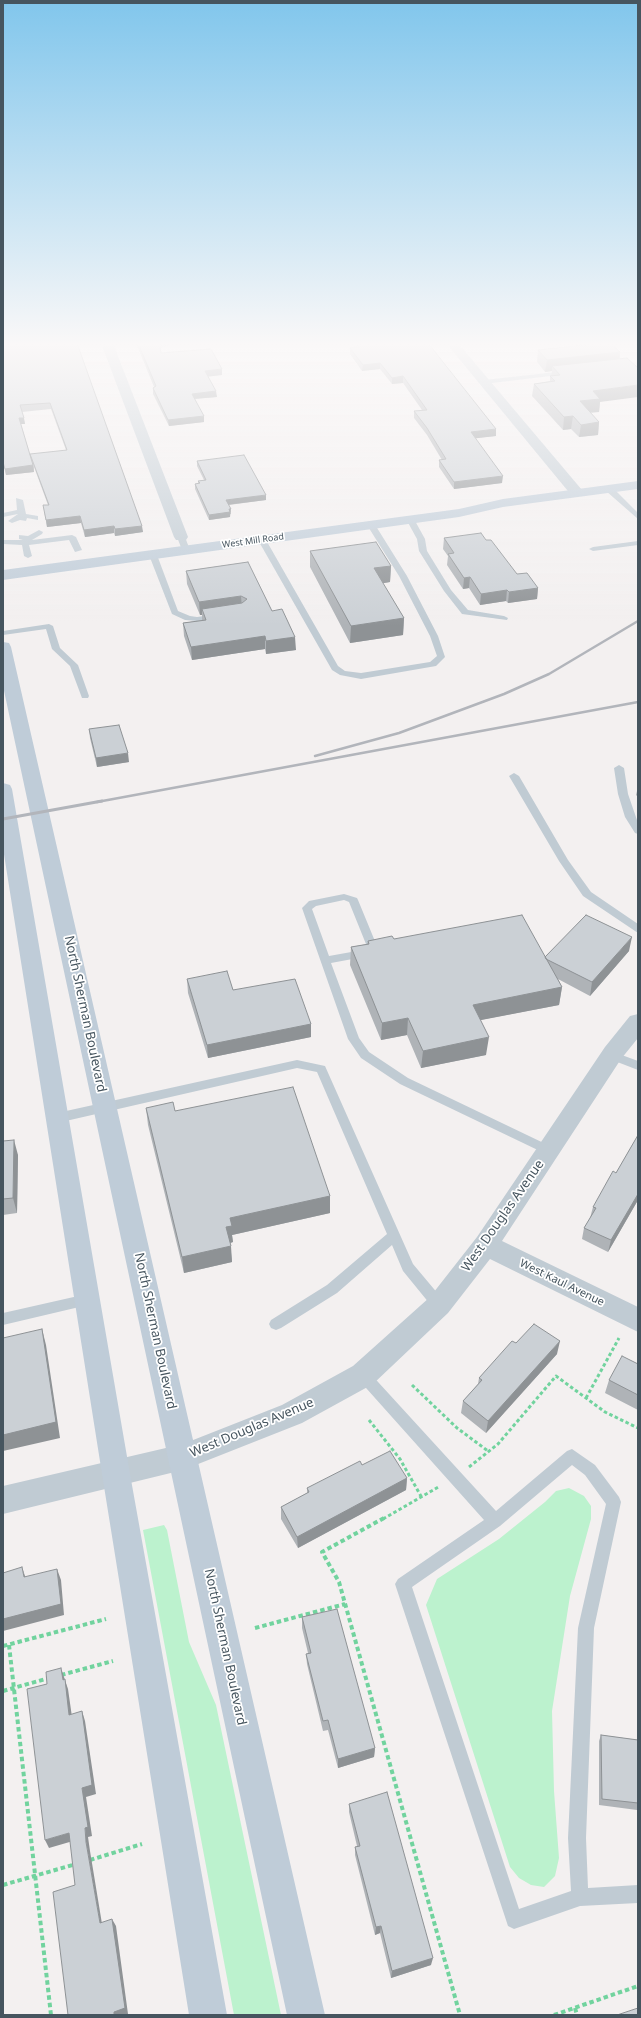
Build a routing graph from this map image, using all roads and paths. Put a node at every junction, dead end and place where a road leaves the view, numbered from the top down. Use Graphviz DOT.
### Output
graph roads {
  1 [pos="143,437"];
  2 [pos="530,437"];
  3 [pos="638,486"];
  4 [pos="609,489"];
  5 [pos="577,493"];
  6 [pos="19,500"];
  7 [pos="503,503"];
  8 [pos="3,515"];
  9 [pos="22,515"];
  10 [pos="638,517"];
  11 [pos="35,518"];
  12 [pos="410,520"];
  13 [pos="12,521"];
  14 [pos="371,525"];
  15 [pos="39,532"];
  16 [pos="15,535"];
  17 [pos="262,540"];
  18 [pos="3,542"];
  19 [pos="27,543"];
  20 [pos="638,543"];
  21 [pos="183,544"];
  22 [pos="152,548"];
  23 [pos="83,549"];
  24 [pos="594,549"];
  25 [pos="12,558"];
  26 [pos="3,575"];
  27 [pos="227,614"];
  28 [pos="504,618"];
  29 [pos="3,648"];
  30 [pos="85,696"];
  31 [pos="619,768"];
  32 [pos="514,776"];
  33 [pos="3,789"];
  34 [pos="638,831"];
  35 [pos="638,929"];
  36 [pos="325,960"];
  37 [pos="638,1022"];
  38 [pos="612,1056"];
  39 [pos="638,1066"];
  40 [pos="106,1107"];
  41 [pos="57,1118"];
  42 [pos="548,1150"];
  43 [pos="393,1236"];
  44 [pos="486,1245"];
  45 [pos="87,1300"];
  46 [pos="439,1305"];
  47 [pos="3,1319"];
  48 [pos="638,1320"];
  49 [pos="276,1324"];
  50 [pos="619,1338"];
  51 [pos="363,1375"];
  52 [pos="412,1385"];
  53 [pos="586,1398"];
  54 [pos="369,1420"];
  55 [pos="638,1428"];
  56 [pos="488,1451"];
  57 [pos="183,1458"];
  58 [pos="116,1474"];
  59 [pos="455,1477"];
  60 [pos="422,1498"];
  61 [pos="3,1500"];
  62 [pos="495,1521"];
  63 [pos="345,1604"];
  64 [pos="106,1619"];
  65 [pos="255,1628"];
  66 [pos="9,1645"];
  67 [pos="3,1646"];
  68 [pos="113,1660"];
  69 [pos="60,1675"];
  70 [pos="52,1677"];
  71 [pos="14,1688"];
  72 [pos="3,1691"];
  73 [pos="142,1844"];
  74 [pos="35,1876"];
  75 [pos="3,1885"];
  76 [pos="638,1894"];
  77 [pos="580,1898"];
  78 [pos="638,1986"];
  79 [pos="575,2008"];
  80 [pos="51,2015"];
  81 [pos="208,2015"];
  82 [pos="306,2015"];
  83 [pos="460,2015"];
  84 [pos="554,2015"];
  85 [pos="577,2015"];
  1 -- 21 [label="street"];
  2 -- 5 [label="street"];
  3 -- 4 [label="main road, West Mill Road"];
  4 -- 5 [label="main road, West Mill Road"];
  4 -- 10 [label="lane"];
  5 -- 7 [label="main road, West Mill Road"];
  6 -- 9 [label="lane"];
  7 -- 12 [label="main road, West Mill Road"];
  7 -- 21 [label="main road, West Mill Road"];
  8 -- 9 [label="lane"];
  9 -- 11 [label="lane"];
  9 -- 13 [label="lane"];
  12 -- 14 [label="main road, West Mill Road"];
  12 -- 28 [label="lane"];
  14 -- 17 [label="main road, West Mill Road"];
  14 -- 17 [label="lane"];
  15 -- 19 [label="lane"];
  16 -- 19 [label="lane"];
  17 -- 21 [label="main road, West Mill Road"];
  18 -- 19 [label="lane"];
  19 -- 23 [label="main road"];
  19 -- 25 [label="main road"];
  20 -- 24 [label="lane"];
  21 -- 22 [label="main road, West Mill Road"];
  22 -- 26 [label="main road, West Mill Road"];
  22 -- 27 [label="lane"];
  29 -- 30 [label="lane"];
  29 -- 40 [label="main road, North Sherman Boulevard"];
  31 -- 34 [label="lane"];
  32 -- 35 [label="lane"];
  33 -- 41 [label="main road"];
  36 -- 36 [label="lane"];
  36 -- 42 [label="lane"];
  37 -- 38 [label="street, West Douglas Avenue"];
  38 -- 39 [label="lane"];
  38 -- 42 [label="street, West Douglas Avenue"];
  40 -- 41 [label="lane"];
  40 -- 43 [label="lane"];
  40 -- 57 [label="main road, North Sherman Boulevard"];
  41 -- 45 [label="main road"];
  42 -- 44 [label="street, West Douglas Avenue"];
  43 -- 46 [label="lane"];
  43 -- 49 [label="lane"];
  44 -- 46 [label="street, West Douglas Avenue"];
  44 -- 48 [label="street, West Kaul Avenue"];
  45 -- 47 [label="lane"];
  45 -- 58 [label="main road"];
  46 -- 51 [label="street, West Douglas Avenue"];
  50 -- 53 [label="path"];
  51 -- 57 [label="street, West Douglas Avenue"];
  51 -- 59 [label="lane"];
  52 -- 56 [label="path"];
  53 -- 55 [label="path"];
  53 -- 56 [label="path"];
  54 -- 60 [label="path"];
  56 -- 59 [label="path"];
  57 -- 58 [label="street, West Douglas Avenue"];
  57 -- 82 [label="main road, North Sherman Boulevard"];
  58 -- 61 [label="street, West Douglas Avenue"];
  58 -- 81 [label="main road"];
  59 -- 60 [label="path"];
  59 -- 62 [label="lane"];
  60 -- 63 [label="path"];
  62 -- 77 [label="lane"];
  62 -- 77 [label="lane"];
  63 -- 65 [label="path"];
  63 -- 83 [label="path"];
  64 -- 66 [label="path"];
  66 -- 67 [label="path"];
  66 -- 71 [label="path"];
  68 -- 69 [label="path"];
  70 -- 71 [label="path"];
  71 -- 72 [label="path"];
  71 -- 74 [label="path"];
  73 -- 74 [label="path"];
  74 -- 75 [label="path"];
  74 -- 80 [label="path"];
  76 -- 77 [label="lane"];
  78 -- 79 [label="path"];
  79 -- 84 [label="path"];
  79 -- 85 [label="path"];
}
